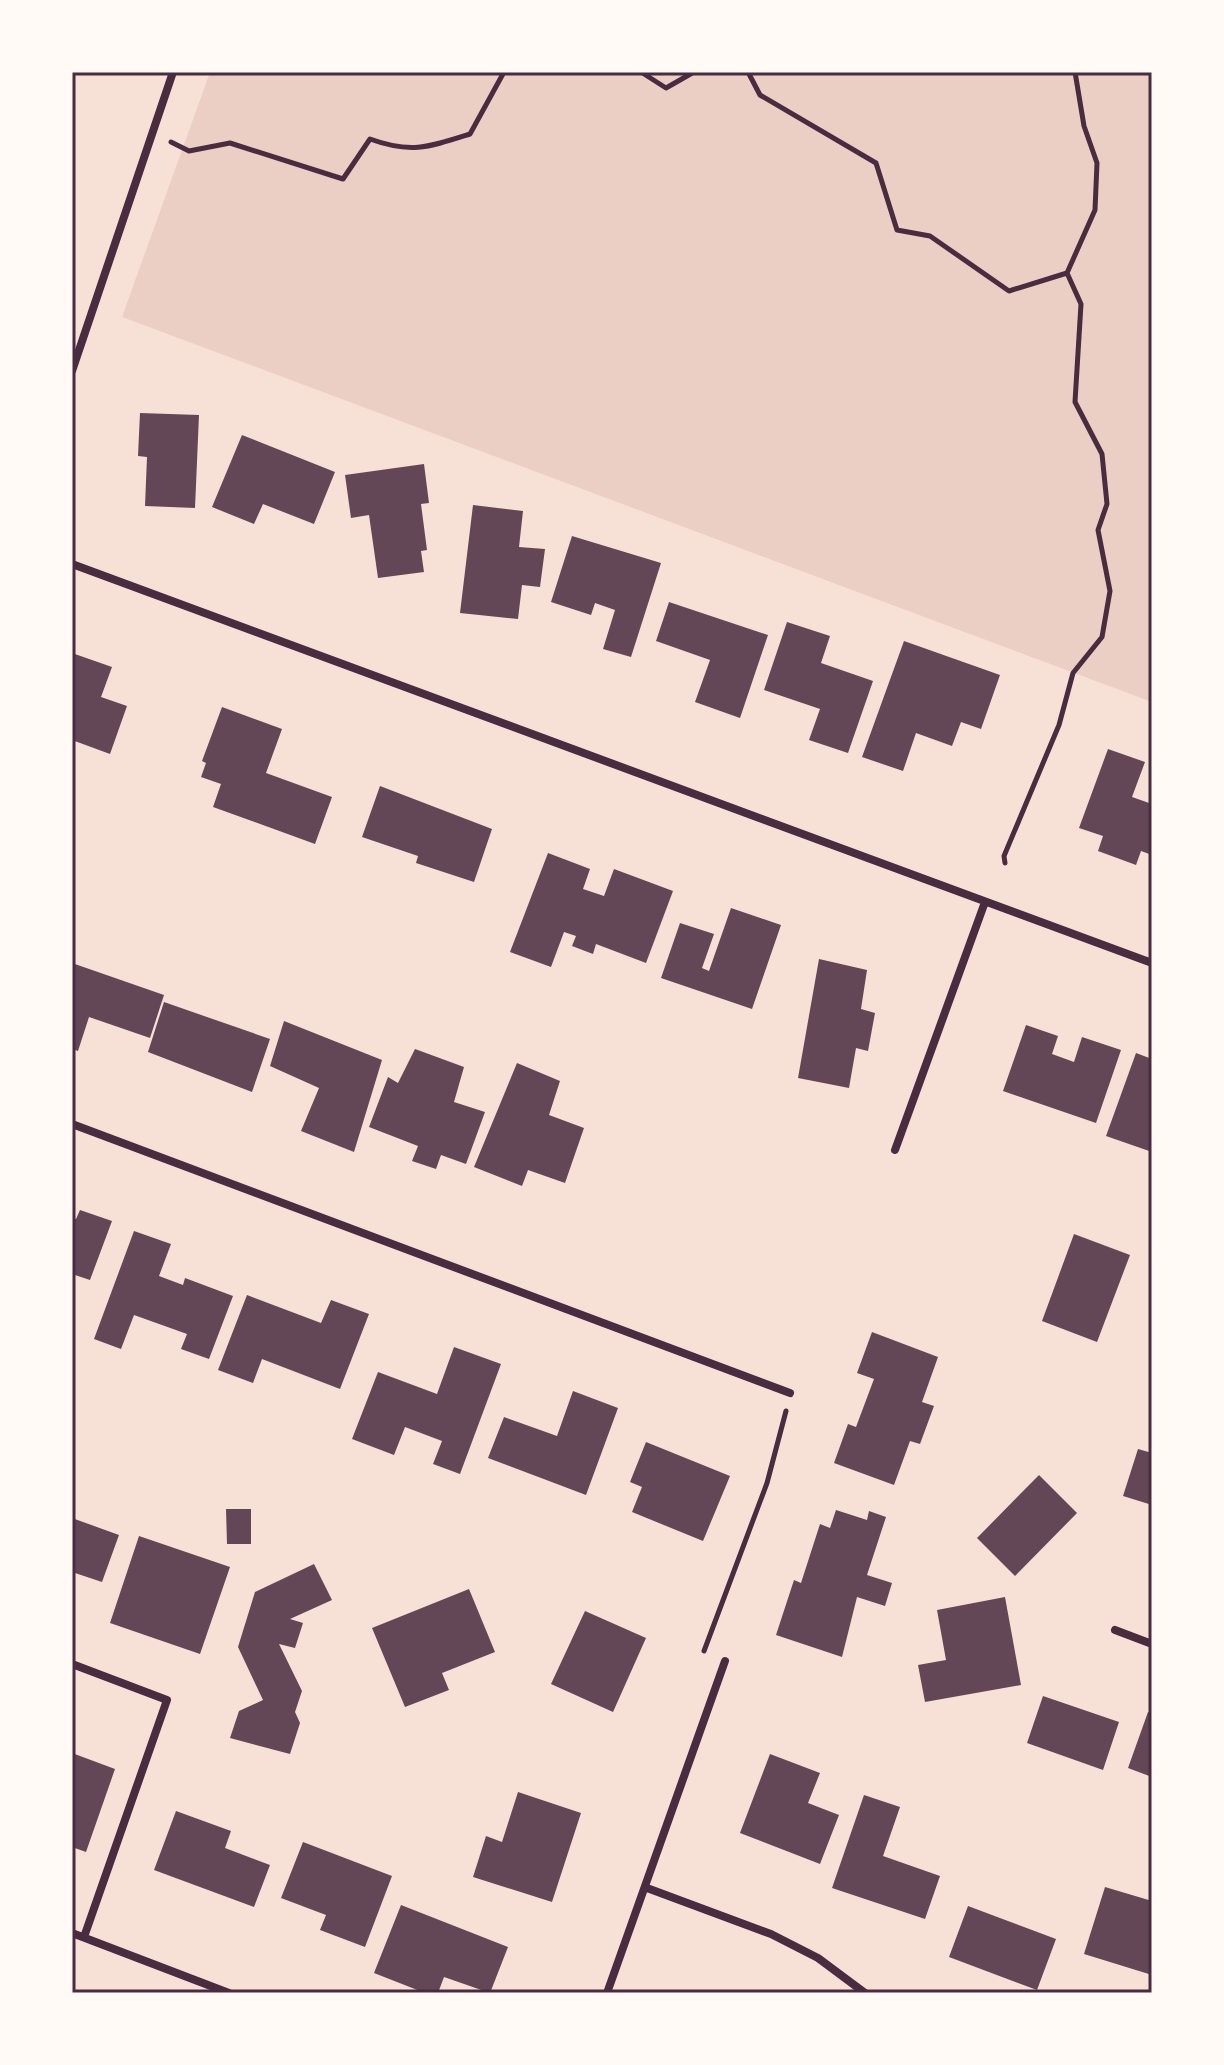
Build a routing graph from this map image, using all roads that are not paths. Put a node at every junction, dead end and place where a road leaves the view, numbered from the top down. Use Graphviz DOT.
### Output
graph roads {
  1 [pos="173,72"];
  2 [pos="72,371"];
  3 [pos="72,564"];
  4 [pos="985,902"];
  5 [pos="1152,963"];
  6 [pos="72,1124"];
  7 [pos="895,1150"];
  8 [pos="790,1393"];
  9 [pos="1115,1630"];
  10 [pos="1152,1644"];
  11 [pos="725,1661"];
  12 [pos="72,1664"];
  13 [pos="647,1888"];
  14 [pos="72,1933"];
  15 [pos="84,1937"];
  16 [pos="229,1993"];
  17 [pos="607,1993"];
  18 [pos="865,1993"];
  1 -- 2 [label="street"];
  3 -- 4 [label="street"];
  4 -- 5 [label="street"];
  4 -- 7 [label="street"];
  6 -- 8 [label="street"];
  9 -- 10 [label="street"];
  11 -- 13 [label="street"];
  12 -- 15 [label="street"];
  13 -- 17 [label="street"];
  13 -- 18 [label="street"];
  14 -- 15 [label="street"];
  15 -- 16 [label="street"];
}
